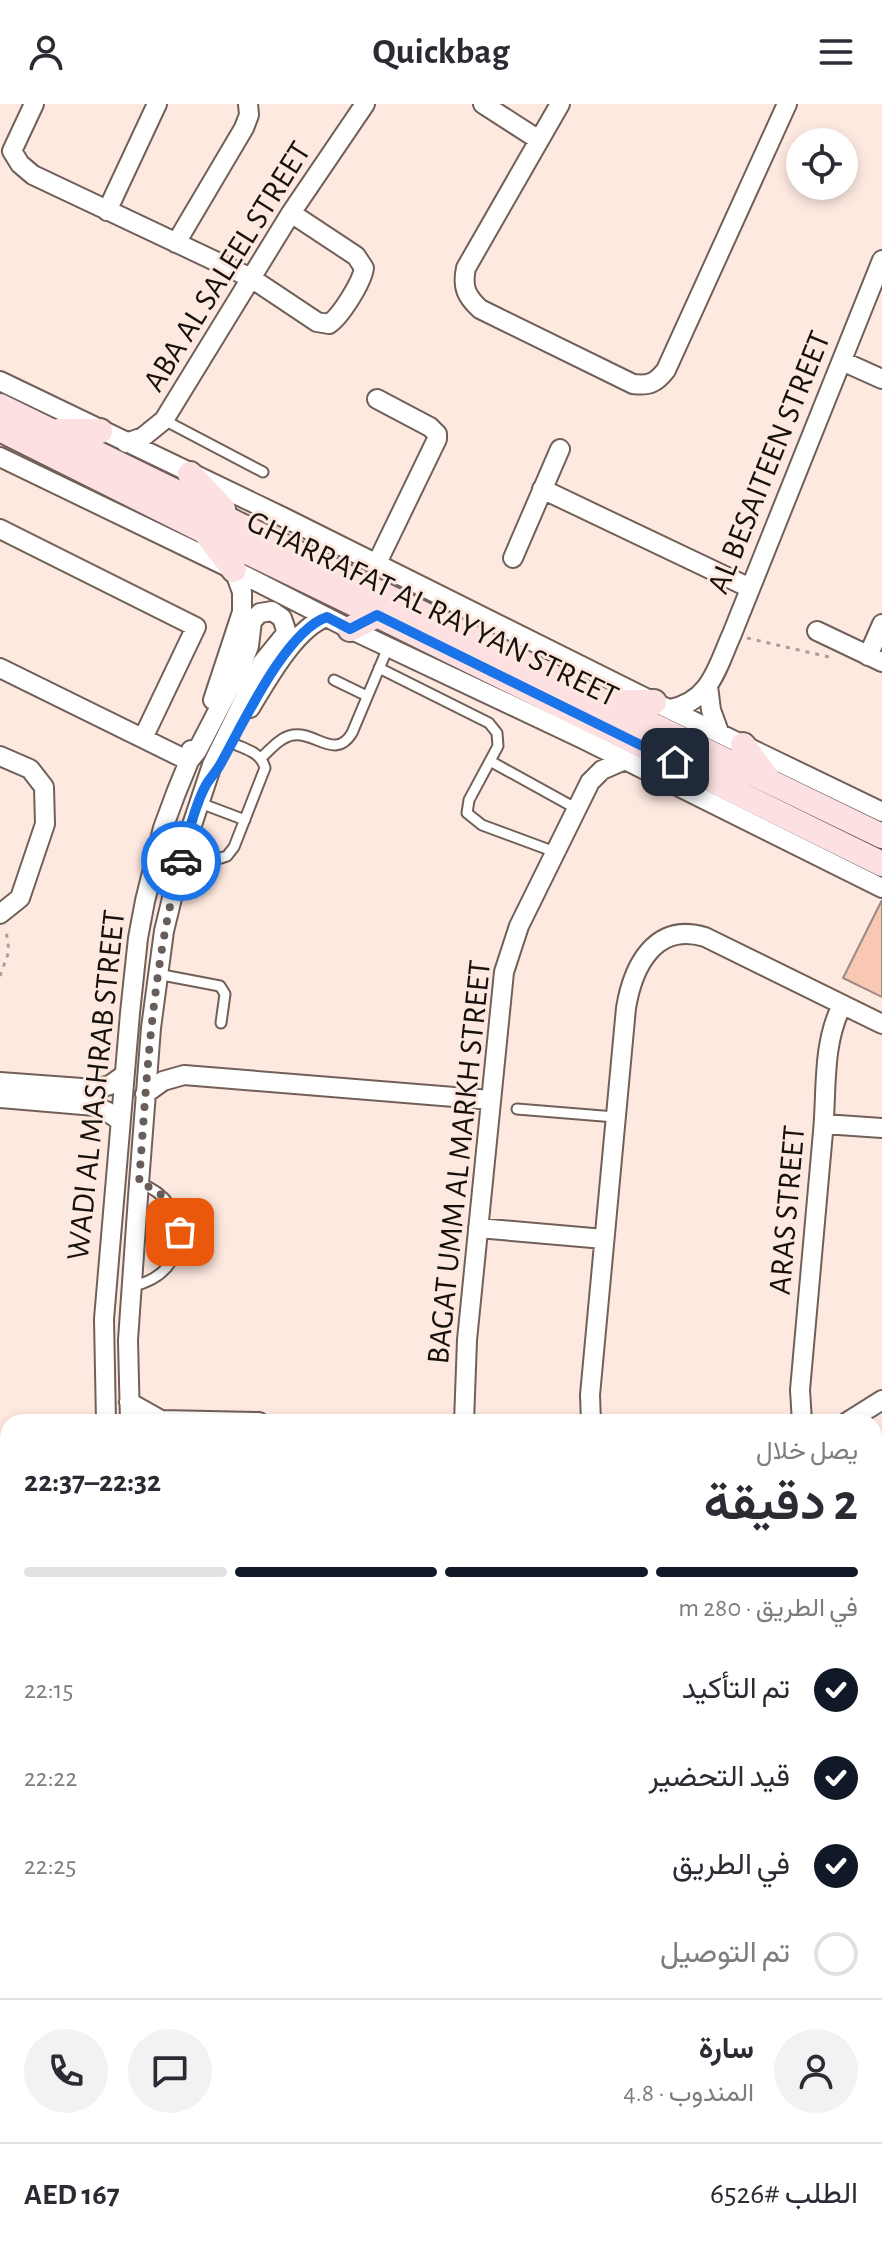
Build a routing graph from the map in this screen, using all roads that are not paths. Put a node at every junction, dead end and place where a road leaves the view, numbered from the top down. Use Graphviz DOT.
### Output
graph roads {
  1 [pos="34,104"];
  2 [pos="157,104"];
  3 [pos="248,104"];
  4 [pos="365,104"];
  5 [pos="483,104"];
  6 [pos="560,104"];
  7 [pos="787,104"];
  8 [pos="539,140"];
  9 [pos="107,211"];
  10 [pos="291,213"];
  11 [pos="176,243"];
  12 [pos="882,260"];
  13 [pos="251,278"];
  14 [pos="842,361"];
  15 [pos="882,379"];
  16 [pos="0,381"];
  17 [pos="377,399"];
  18 [pos="0,406"];
  19 [pos="164,420"];
  20 [pos="0,429"];
  21 [pos="51,431"];
  22 [pos="100,431"];
  23 [pos="126,443"];
  24 [pos="560,449"];
  25 [pos="0,457"];
  26 [pos="180,469"];
  27 [pos="263,472"];
  28 [pos="542,489"];
  29 [pos="235,523"];
  30 [pos="0,529"];
  31 [pos="204,531"];
  32 [pos="513,558"];
  33 [pos="376,565"];
  34 [pos="234,570"];
  35 [pos="750,588"];
  36 [pos="377,615"];
  37 [pos="327,617"];
  38 [pos="882,624"];
  39 [pos="350,629"];
  40 [pos="817,631"];
  41 [pos="389,645"];
  42 [pos="875,659"];
  43 [pos="0,668"];
  44 [pos="379,668"];
  45 [pos="334,680"];
  46 [pos="708,686"];
  47 [pos="367,696"];
  48 [pos="607,702"];
  49 [pos="662,706"];
  50 [pos="719,732"];
  51 [pos="143,738"];
  52 [pos="581,738"];
  53 [pos="232,743"];
  54 [pos="743,745"];
  55 [pos="0,756"];
  56 [pos="261,758"];
  57 [pos="625,760"];
  58 [pos="189,761"];
  59 [pos="490,761"];
  60 [pos="770,781"];
  61 [pos="590,782"];
  62 [pos="202,795"];
  63 [pos="577,809"];
  64 [pos="882,812"];
  65 [pos="245,820"];
  66 [pos="882,836"];
  67 [pos="184,849"];
  68 [pos="555,852"];
  69 [pos="878,876"];
  70 [pos="2,919"];
  71 [pos="157,974"];
  72 [pos="842,1005"];
  73 [pos="221,1023"];
  74 [pos="882,1024"];
  75 [pos="149,1045"];
  76 [pos="124,1075"];
  77 [pos="184,1075"];
  78 [pos="0,1082"];
  79 [pos="145,1094"];
  80 [pos="0,1098"];
  81 [pos="491,1100"];
  82 [pos="517,1109"];
  83 [pos="615,1117"];
  84 [pos="120,1121"];
  85 [pos="824,1124"];
  86 [pos="882,1128"];
  87 [pos="139,1183"];
  88 [pos="478,1228"];
  89 [pos="604,1239"];
  90 [pos="132,1286"];
  91 [pos="882,1400"];
  92 [pos="129,1402"];
  93 [pos="106,1414"];
  94 [pos="130,1414"];
  95 [pos="147,1414"];
  96 [pos="464,1414"];
  97 [pos="591,1414"];
  98 [pos="802,1414"];
  99 [pos="860,1414"];
  1 -- 9 [label="street"];
  2 -- 9 [label="street"];
  3 -- 11 [label="street"];
  4 -- 10 [label="street, ABA AL SALEEL STREET"];
  5 -- 8 [label="street"];
  6 -- 8 [label="street"];
  7 -- 8 [label="street"];
  9 -- 11 [label="street"];
  10 -- 13 [label="street, ABA AL SALEEL STREET"];
  10 -- 13 [label="street"];
  11 -- 13 [label="street"];
  12 -- 14 [label="street, AL BESAITEEN STREET"];
  13 -- 19 [label="street, ABA AL SALEEL STREET"];
  14 -- 15 [label="street"];
  14 -- 35 [label="street, AL BESAITEEN STREET"];
  16 -- 22 [label="street, GHARRAFAT AL RAYYAN STREET"];
  17 -- 33 [label="street"];
  18 -- 21 [label="main road, GHARRAFAT AL RAYYAN STREET"];
  19 -- 23 [label="street, ABA AL SALEEL STREET"];
  19 -- 26 [label="street, ABA AL SALEEL STREET"];
  19 -- 27 [label="lane"];
  20 -- 31 [label="main road, GHARRAFAT AL RAYYAN STREET"];
  21 -- 22 [label="main road"];
  21 -- 29 [label="main road, GHARRAFAT AL RAYYAN STREET"];
  22 -- 23 [label="street, GHARRAFAT AL RAYYAN STREET"];
  23 -- 26 [label="street, GHARRAFAT AL RAYYAN STREET"];
  24 -- 28 [label="street"];
  25 -- 34 [label="street, GHARRAFAT AL RAYYAN STREET"];
  26 -- 29 [label="main road"];
  26 -- 33 [label="street, GHARRAFAT AL RAYYAN STREET"];
  28 -- 32 [label="street"];
  28 -- 35 [label="street"];
  29 -- 48 [label="main road, GHARRAFAT AL RAYYAN STREET"];
  30 -- 51 [label="street"];
  31 -- 34 [label="main road"];
  31 -- 36 [label="main road, GHARRAFAT AL RAYYAN STREET"];
  33 -- 49 [label="street, GHARRAFAT AL RAYYAN STREET"];
  34 -- 37 [label="street, GHARRAFAT AL RAYYAN STREET"];
  34 -- 58 [label="street, WADI AL MASHRAB STREET"];
  35 -- 46 [label="street, AL BESAITEEN STREET"];
  36 -- 39 [label="main road"];
  36 -- 69 [label="main road, GHARRAFAT AL RAYYAN STREET"];
  37 -- 39 [label="street, GHARRAFAT AL RAYYAN STREET"];
  37 -- 53 [label="street, WADI AL MASHRAB STREET"];
  38 -- 42 [label="street"];
  39 -- 41 [label="street, GHARRAFAT AL RAYYAN STREET"];
  40 -- 42 [label="street"];
  41 -- 44 [label="lane"];
  41 -- 52 [label="street, GHARRAFAT AL RAYYAN STREET"];
  43 -- 51 [label="street"];
  44 -- 47 [label="lane"];
  44 -- 59 [label="lane"];
  45 -- 47 [label="lane"];
  46 -- 49 [label="street"];
  46 -- 50 [label="street"];
  47 -- 56 [label="lane"];
  48 -- 49 [label="main road"];
  48 -- 60 [label="main road, GHARRAFAT AL RAYYAN STREET"];
  49 -- 50 [label="street, GHARRAFAT AL RAYYAN STREET"];
  50 -- 54 [label="street, GHARRAFAT AL RAYYAN STREET"];
  51 -- 58 [label="street"];
  52 -- 57 [label="street, GHARRAFAT AL RAYYAN STREET"];
  52 -- 61 [label="street"];
  53 -- 56 [label="lane"];
  53 -- 62 [label="street, WADI AL MASHRAB STREET"];
  54 -- 60 [label="main road"];
  54 -- 64 [label="street, GHARRAFAT AL RAYYAN STREET"];
  55 -- 70 [label="street"];
  56 -- 65 [label="lane"];
  57 -- 61 [label="street"];
  57 -- 69 [label="street, GHARRAFAT AL RAYYAN STREET"];
  58 -- 62 [label="street, WADI AL MASHRAB STREET"];
  58 -- 76 [label="street, WADI AL MASHRAB STREET"];
  59 -- 63 [label="lane"];
  59 -- 68 [label="lane"];
  60 -- 66 [label="main road, GHARRAFAT AL RAYYAN STREET"];
  61 -- 63 [label="street, BAGAT UMM AL MARKH STREET"];
  62 -- 65 [label="lane"];
  62 -- 67 [label="street, WADI AL MASHRAB STREET"];
  63 -- 68 [label="street, BAGAT UMM AL MARKH STREET"];
  65 -- 67 [label="lane"];
  67 -- 71 [label="street, WADI AL MASHRAB STREET"];
  68 -- 81 [label="street, BAGAT UMM AL MARKH STREET"];
  71 -- 73 [label="lane"];
  71 -- 75 [label="street, WADI AL MASHRAB STREET"];
  72 -- 74 [label="street"];
  72 -- 83 [label="street"];
  72 -- 85 [label="street, ARAS STREET"];
  75 -- 77 [label="street"];
  75 -- 79 [label="street, WADI AL MASHRAB STREET"];
  76 -- 78 [label="street"];
  76 -- 84 [label="street, WADI AL MASHRAB STREET"];
  77 -- 79 [label="street"];
  77 -- 81 [label="street"];
  79 -- 87 [label="street, WADI AL MASHRAB STREET"];
  80 -- 84 [label="street"];
  81 -- 88 [label="street, BAGAT UMM AL MARKH STREET"];
  82 -- 83 [label="lane"];
  83 -- 89 [label="street"];
  84 -- 93 [label="street, WADI AL MASHRAB STREET"];
  85 -- 86 [label="street"];
  85 -- 98 [label="street, ARAS STREET"];
  87 -- 90 [label="street, WADI AL MASHRAB STREET"];
  87 -- 90 [label="lane"];
  88 -- 89 [label="street"];
  88 -- 96 [label="street, BAGAT UMM AL MARKH STREET"];
  89 -- 97 [label="street"];
  90 -- 92 [label="street, WADI AL MASHRAB STREET"];
  91 -- 99 [label="street"];
  92 -- 94 [label="street, WADI AL MASHRAB STREET"];
  92 -- 95 [label="street"];
}
